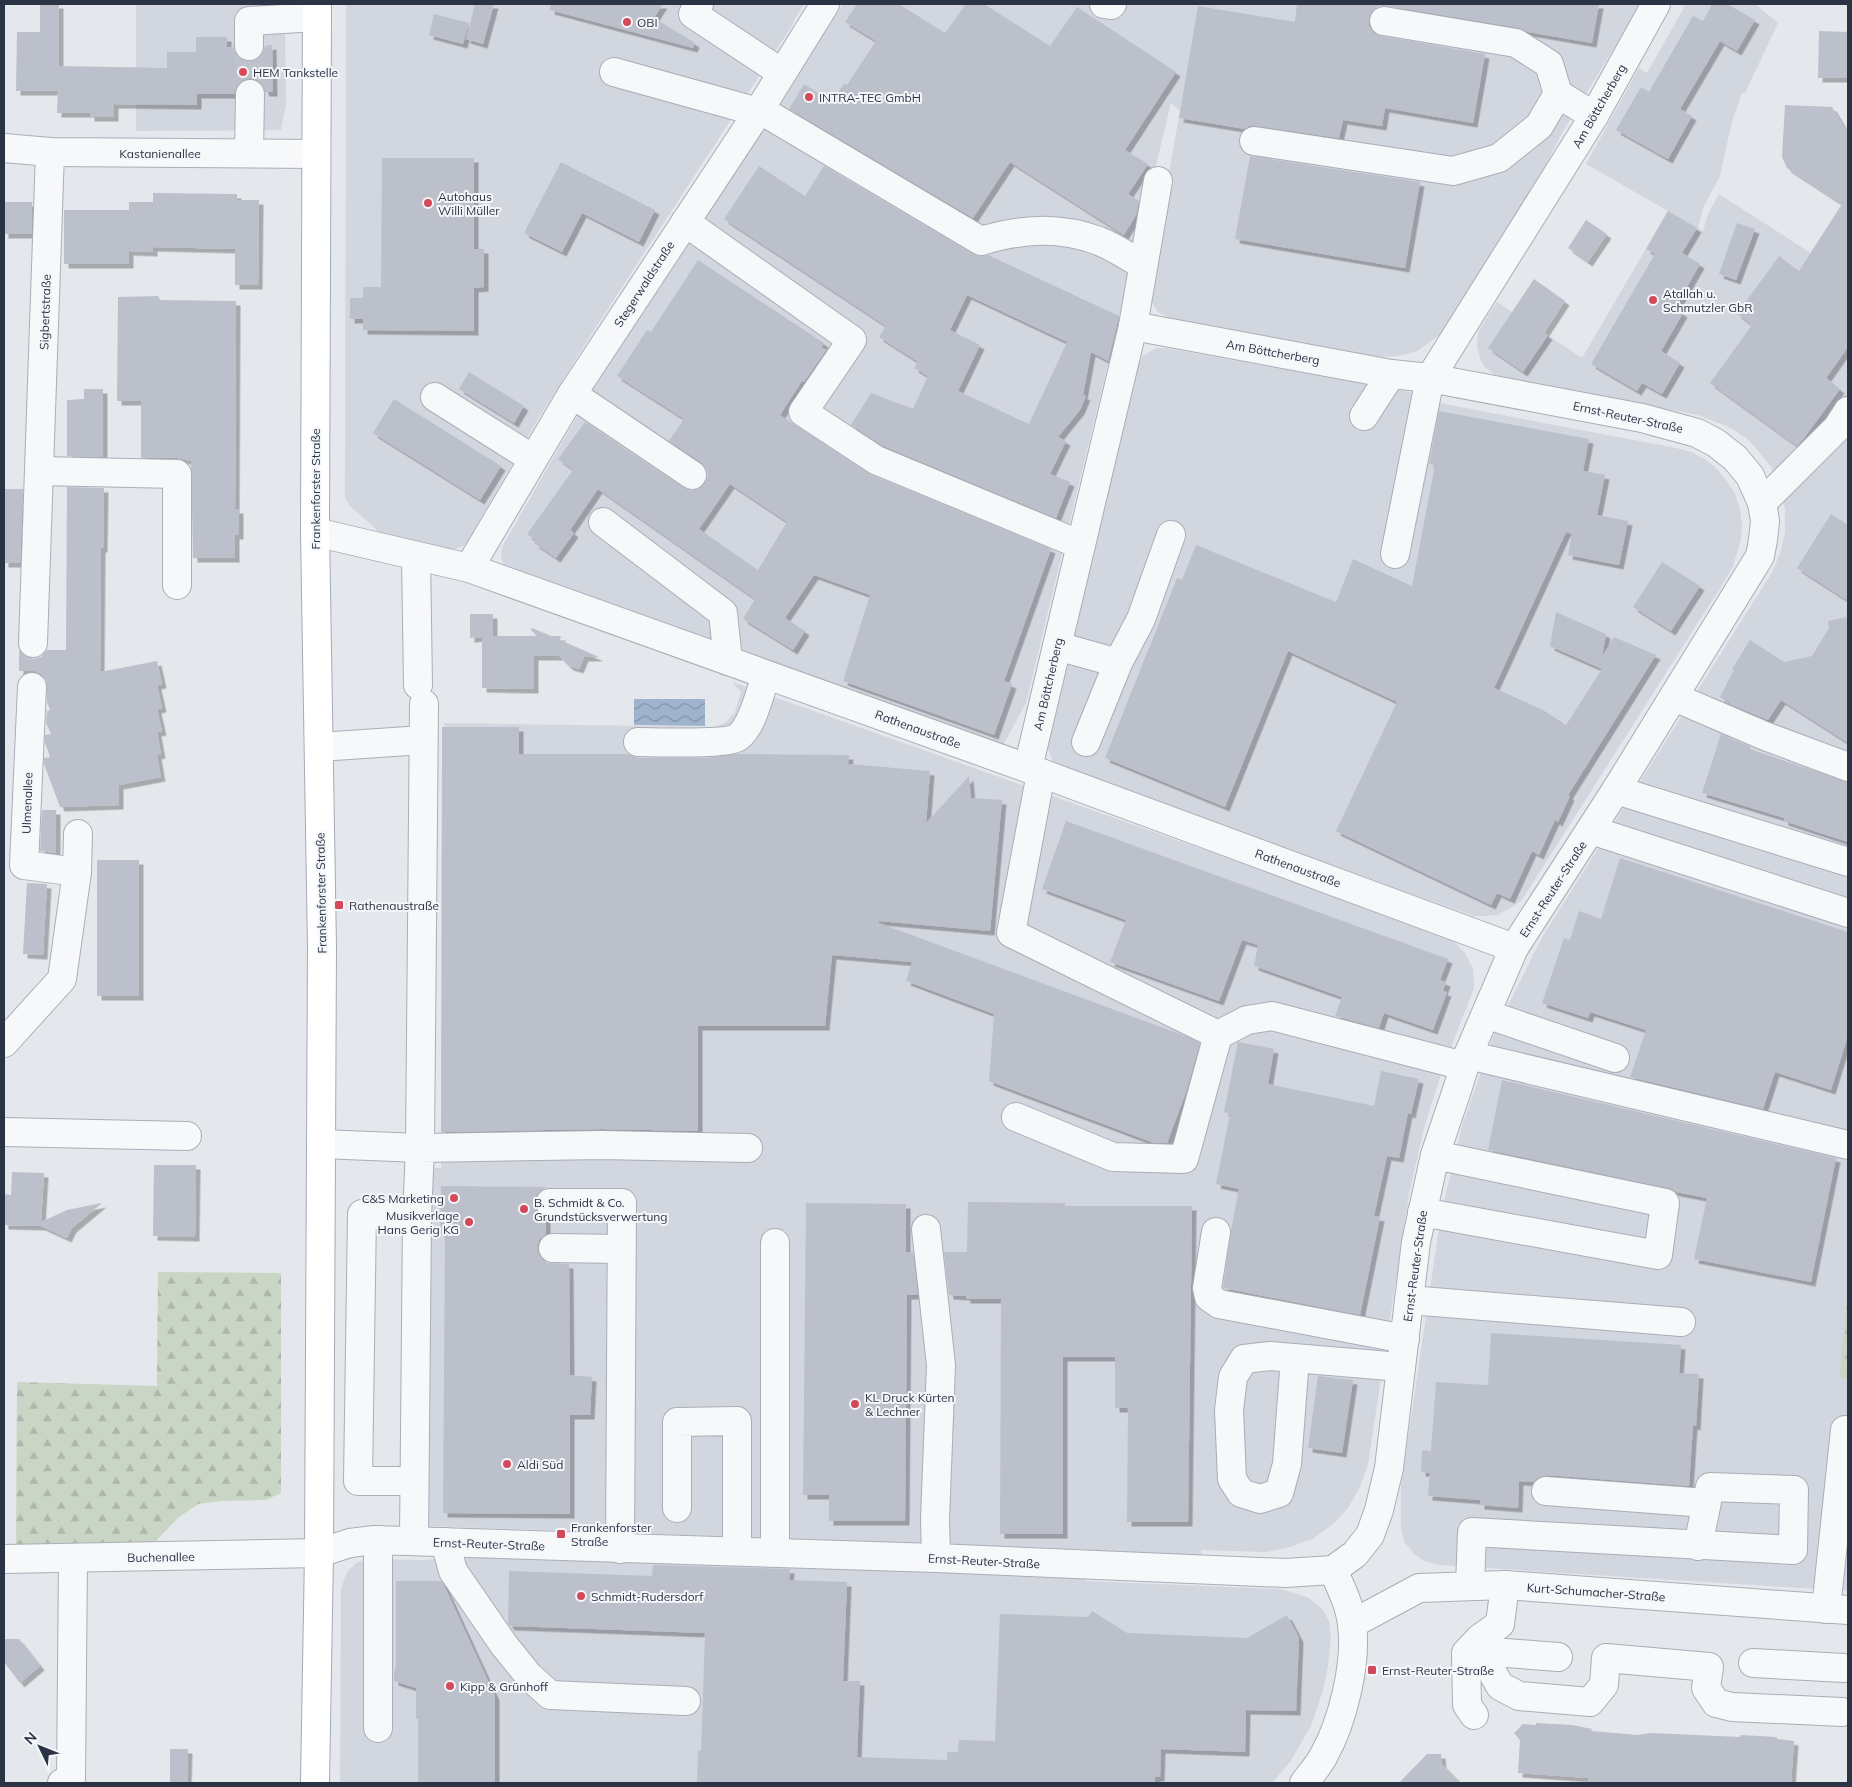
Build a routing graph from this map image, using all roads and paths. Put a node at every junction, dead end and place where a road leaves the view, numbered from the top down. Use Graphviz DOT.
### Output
graph roads {
  1 [pos="699,4"];
  2 [pos="825,4"];
  3 [pos="1104,4"];
  4 [pos="1112,4"];
  5 [pos="1656,4"];
  6 [pos="317,10"];
  7 [pos="1384,21"];
  8 [pos="249,46"];
  9 [pos="614,72"];
  10 [pos="782,73"];
  11 [pos="250,94"];
  12 [pos="1558,94"];
  13 [pos="758,110"];
  14 [pos="1594,116"];
  15 [pos="1254,141"];
  16 [pos="4,148"];
  17 [pos="50,152"];
  18 [pos="249,153"];
  19 [pos="316,154"];
  20 [pos="1158,181"];
  21 [pos="685,222"];
  22 [pos="1143,265"];
  23 [pos="1133,326"];
  24 [pos="1391,374"];
  25 [pos="1430,378"];
  26 [pos="572,394"];
  27 [pos="435,397"];
  28 [pos="1848,411"];
  29 [pos="1364,416"];
  30 [pos="533,459"];
  31 [pos="40,471"];
  32 [pos="692,475"];
  33 [pos="1762,503"];
  34 [pos="603,522"];
  35 [pos="315,532"];
  36 [pos="1171,536"];
  37 [pos="1081,545"];
  38 [pos="1395,554"];
  39 [pos="416,556"];
  40 [pos="468,568"];
  41 [pos="177,585"];
  42 [pos="33,643"];
  43 [pos="1057,646"];
  44 [pos="728,661"];
  45 [pos="1118,663"];
  46 [pos="766,675"];
  47 [pos="32,687"];
  48 [pos="1674,696"];
  49 [pos="423,740"];
  50 [pos="638,742"];
  51 [pos="1086,742"];
  52 [pos="319,747"];
  53 [pos="1848,767"];
  54 [pos="1034,771"];
  55 [pos="1616,790"];
  56 [pos="1591,830"];
  57 [pos="78,834"];
  58 [pos="1848,862"];
  59 [pos="77,872"];
  60 [pos="1848,913"];
  61 [pos="1514,948"];
  62 [pos="1486,1014"];
  63 [pos="1218,1035"];
  64 [pos="4,1043"];
  65 [pos="1615,1058"];
  66 [pos="1466,1061"];
  67 [pos="1016,1117"];
  68 [pos="4,1132"];
  69 [pos="187,1136"];
  70 [pos="321,1144"];
  71 [pos="1848,1145"];
  72 [pos="420,1148"];
  73 [pos="748,1148"];
  74 [pos="1435,1156"];
  75 [pos="550,1203"];
  76 [pos="1422,1212"];
  77 [pos="417,1217"];
  78 [pos="926,1230"];
  79 [pos="1216,1232"];
  80 [pos="775,1243"];
  81 [pos="553,1248"];
  82 [pos="621,1249"];
  83 [pos="1409,1300"];
  84 [pos="1681,1322"];
  85 [pos="1404,1338"];
  86 [pos="1295,1358"];
  87 [pos="1401,1367"];
  88 [pos="1845,1430"];
  89 [pos="414,1482"];
  90 [pos="1546,1491"];
  91 [pos="1706,1504"];
  92 [pos="677,1508"];
  93 [pos="378,1540"];
  94 [pos="414,1541"];
  95 [pos="445,1542"];
  96 [pos="1698,1546"];
  97 [pos="620,1549"];
  98 [pos="737,1551"];
  99 [pos="775,1552"];
  100 [pos="319,1553"];
  101 [pos="78,1558"];
  102 [pos="936,1558"];
  103 [pos="4,1559"];
  104 [pos="1332,1570"];
  105 [pos="1506,1585"];
  106 [pos="1470,1586"];
  107 [pos="1837,1609"];
  108 [pos="1352,1624"];
  109 [pos="1500,1624"];
  110 [pos="1493,1652"];
  111 [pos="1558,1657"];
  112 [pos="1753,1664"];
  113 [pos="1844,1668"];
  114 [pos="686,1701"];
  115 [pos="1842,1712"];
  116 [pos="1474,1715"];
  117 [pos="378,1728"];
  118 [pos="62,1783"];
  119 [pos="84,1783"];
  120 [pos="314,1783"];
  121 [pos="1304,1783"];
  1 -- 10 [label="street"];
  2 -- 10 [label="street, Stegerwaldstraße"];
  3 -- 4 [label="street"];
  5 -- 14 [label="street, Am Böttcherberg"];
  6 -- 8 [label="street"];
  6 -- 19 [label="main road, Frankenforster Straße"];
  7 -- 12 [label="street"];
  9 -- 13 [label="street"];
  10 -- 13 [label="street, Stegerwaldstraße"];
  11 -- 18 [label="street"];
  12 -- 14 [label="street"];
  12 -- 15 [label="street"];
  13 -- 21 [label="street, Stegerwaldstraße"];
  13 -- 22 [label="street"];
  14 -- 25 [label="street, Am Böttcherberg"];
  16 -- 17 [label="street, Kastanienallee"];
  17 -- 18 [label="street, Kastanienallee"];
  17 -- 31 [label="street, Sigbertstraße"];
  18 -- 19 [label="street, Kastanienallee"];
  19 -- 35 [label="main road, Frankenforster Straße"];
  20 -- 22 [label="street"];
  21 -- 26 [label="street, Stegerwaldstraße"];
  21 -- 37 [label="street"];
  22 -- 23 [label="street"];
  23 -- 24 [label="street, Am Böttcherberg"];
  23 -- 37 [label="street, Am Böttcherberg"];
  24 -- 25 [label="street, Am Böttcherberg"];
  24 -- 29 [label="street"];
  25 -- 33 [label="street, Ernst-Reuter-Straße"];
  25 -- 38 [label="street"];
  26 -- 30 [label="street, Stegerwaldstraße"];
  26 -- 32 [label="street"];
  27 -- 30 [label="street"];
  28 -- 33 [label="street"];
  30 -- 40 [label="street, Stegerwaldstraße"];
  31 -- 41 [label="street"];
  31 -- 42 [label="street, Sigbertstraße"];
  33 -- 48 [label="street, Ernst-Reuter-Straße"];
  34 -- 44 [label="street"];
  35 -- 39 [label="street, Rathenaustraße"];
  35 -- 52 [label="main road, Frankenforster Straße"];
  36 -- 45 [label="street"];
  37 -- 43 [label="street, Am Böttcherberg"];
  39 -- 40 [label="street, Rathenaustraße"];
  39 -- 49 [label="street"];
  40 -- 44 [label="street, Rathenaustraße"];
  43 -- 45 [label="street"];
  43 -- 54 [label="street, Am Böttcherberg"];
  44 -- 46 [label="street, Rathenaustraße"];
  45 -- 51 [label="street"];
  46 -- 50 [label="street"];
  46 -- 54 [label="street, Rathenaustraße"];
  47 -- 59 [label="street, Ulmenallee"];
  48 -- 53 [label="street"];
  48 -- 55 [label="street, Ernst-Reuter-Straße"];
  49 -- 52 [label="street"];
  49 -- 72 [label="street"];
  52 -- 70 [label="main road, Frankenforster Straße"];
  54 -- 61 [label="street, Rathenaustraße"];
  54 -- 63 [label="street, Am Böttcherberg"];
  55 -- 56 [label="street, Ernst-Reuter-Straße"];
  55 -- 58 [label="street"];
  56 -- 60 [label="street"];
  56 -- 61 [label="street, Ernst-Reuter-Straße"];
  57 -- 59 [label="street"];
  59 -- 64 [label="street"];
  61 -- 62 [label="street, Ernst-Reuter-Straße"];
  62 -- 65 [label="street"];
  62 -- 66 [label="street, Ernst-Reuter-Straße"];
  63 -- 66 [label="street"];
  63 -- 67 [label="street"];
  66 -- 71 [label="street"];
  66 -- 74 [label="street, Ernst-Reuter-Straße"];
  68 -- 69 [label="street"];
  70 -- 72 [label="street"];
  70 -- 100 [label="main road, Frankenforster Straße"];
  72 -- 73 [label="street"];
  72 -- 77 [label="street"];
  74 -- 76 [label="street, Ernst-Reuter-Straße"];
  74 -- 76 [label="street"];
  75 -- 82 [label="street"];
  76 -- 83 [label="street, Ernst-Reuter-Straße"];
  77 -- 89 [label="street"];
  77 -- 89 [label="street"];
  78 -- 102 [label="street"];
  79 -- 85 [label="street"];
  80 -- 99 [label="street"];
  81 -- 82 [label="street"];
  82 -- 97 [label="street"];
  83 -- 84 [label="street"];
  83 -- 85 [label="street, Ernst-Reuter-Straße"];
  85 -- 87 [label="street, Ernst-Reuter-Straße"];
  86 -- 86 [label="street"];
  86 -- 87 [label="street"];
  87 -- 104 [label="street, Ernst-Reuter-Straße"];
  88 -- 107 [label="street"];
  89 -- 94 [label="street"];
  90 -- 91 [label="street"];
  91 -- 96 [label="street"];
  91 -- 96 [label="street"];
  92 -- 98 [label="street"];
  93 -- 94 [label="street, Ernst-Reuter-Straße"];
  93 -- 100 [label="street, Ernst-Reuter-Straße"];
  93 -- 117 [label="street"];
  94 -- 95 [label="street, Ernst-Reuter-Straße"];
  95 -- 97 [label="street, Ernst-Reuter-Straße"];
  95 -- 114 [label="street"];
  96 -- 106 [label="street"];
  97 -- 98 [label="street, Ernst-Reuter-Straße"];
  98 -- 99 [label="street, Ernst-Reuter-Straße"];
  99 -- 102 [label="street, Ernst-Reuter-Straße"];
  100 -- 101 [label="street, Buchenallee"];
  100 -- 120 [label="main road, Frankenforster Straße"];
  101 -- 103 [label="street, Buchenallee"];
  101 -- 118 [label="street"];
  101 -- 119 [label="street"];
  102 -- 104 [label="street, Ernst-Reuter-Straße"];
  104 -- 108 [label="street"];
  105 -- 106 [label="street, Kurt-Schumacher-Straße"];
  105 -- 107 [label="street, Kurt-Schumacher-Straße"];
  105 -- 109 [label="street"];
  106 -- 108 [label="street, Kurt-Schumacher-Straße"];
  108 -- 121 [label="street"];
  109 -- 110 [label="street"];
  109 -- 116 [label="street"];
  110 -- 111 [label="street"];
  110 -- 115 [label="street"];
  112 -- 113 [label="street"];
}
